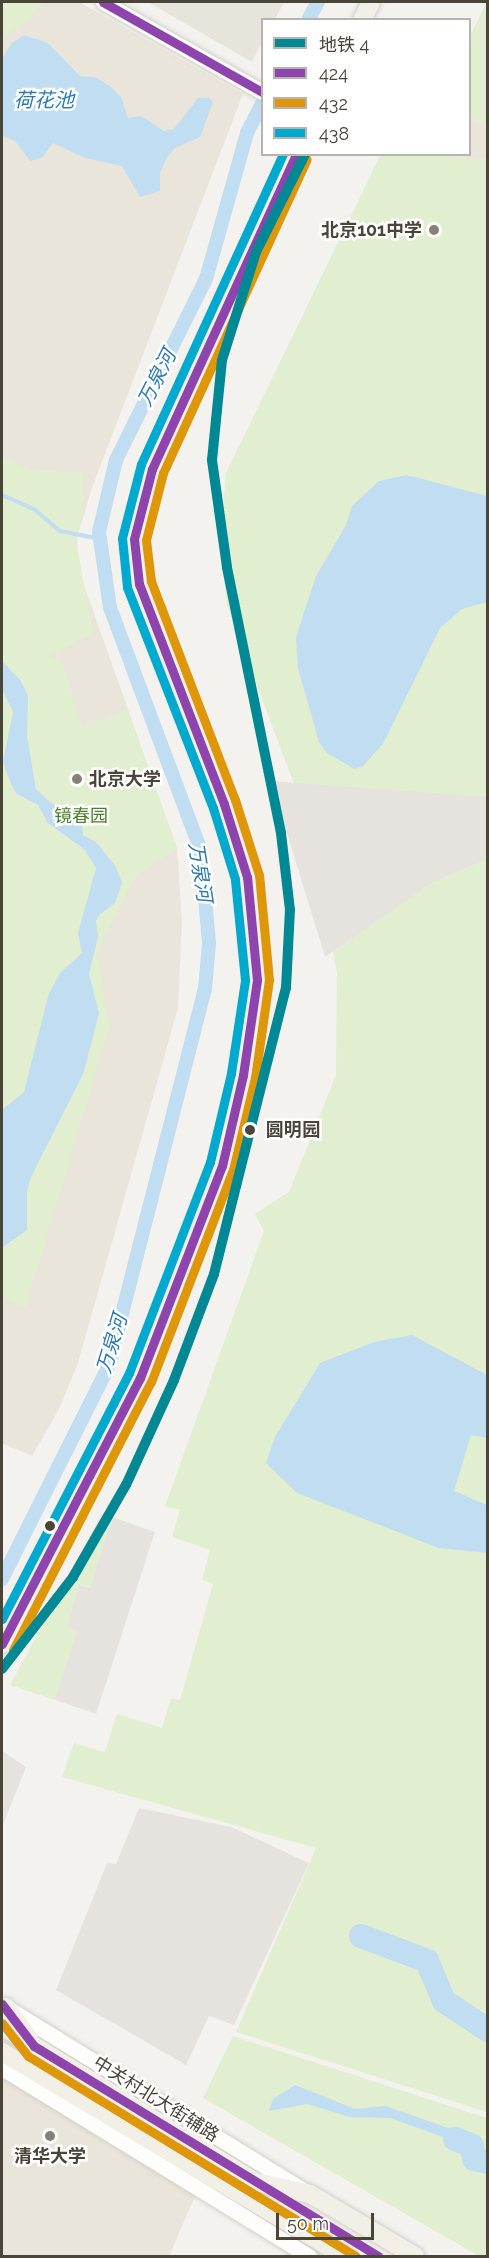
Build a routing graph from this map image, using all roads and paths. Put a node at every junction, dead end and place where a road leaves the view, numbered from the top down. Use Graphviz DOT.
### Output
graph roads {
  1 [pos="104,2"];
  2 [pos="371,2"];
  3 [pos="363,18"];
  4 [pos="258,90"];
  5 [pos="295,156"];
  6 [pos="2,1644"];
  7 [pos="4,2006"];
  8 [pos="2,2026"];
  9 [pos="34,2046"];
  10 [pos="2,2052"];
  11 [pos="2,2068"];
  12 [pos="310,2194"];
  13 [pos="309,2256"];
  14 [pos="344,2256"];
  15 [pos="415,2256"];
  1 -- 4 [label="street"];
  2 -- 3 [label="main road"];
  5 -- 6 [label="main road"];
  7 -- 9 [label="main road"];
  7 -- 12 [label="street, 中关村北大街辅路"];
  8 -- 9 [label="main road"];
  9 -- 12 [label="main road"];
  10 -- 14 [label="main road"];
  11 -- 13 [label="street"];
  12 -- 15 [label="main road"];
}
